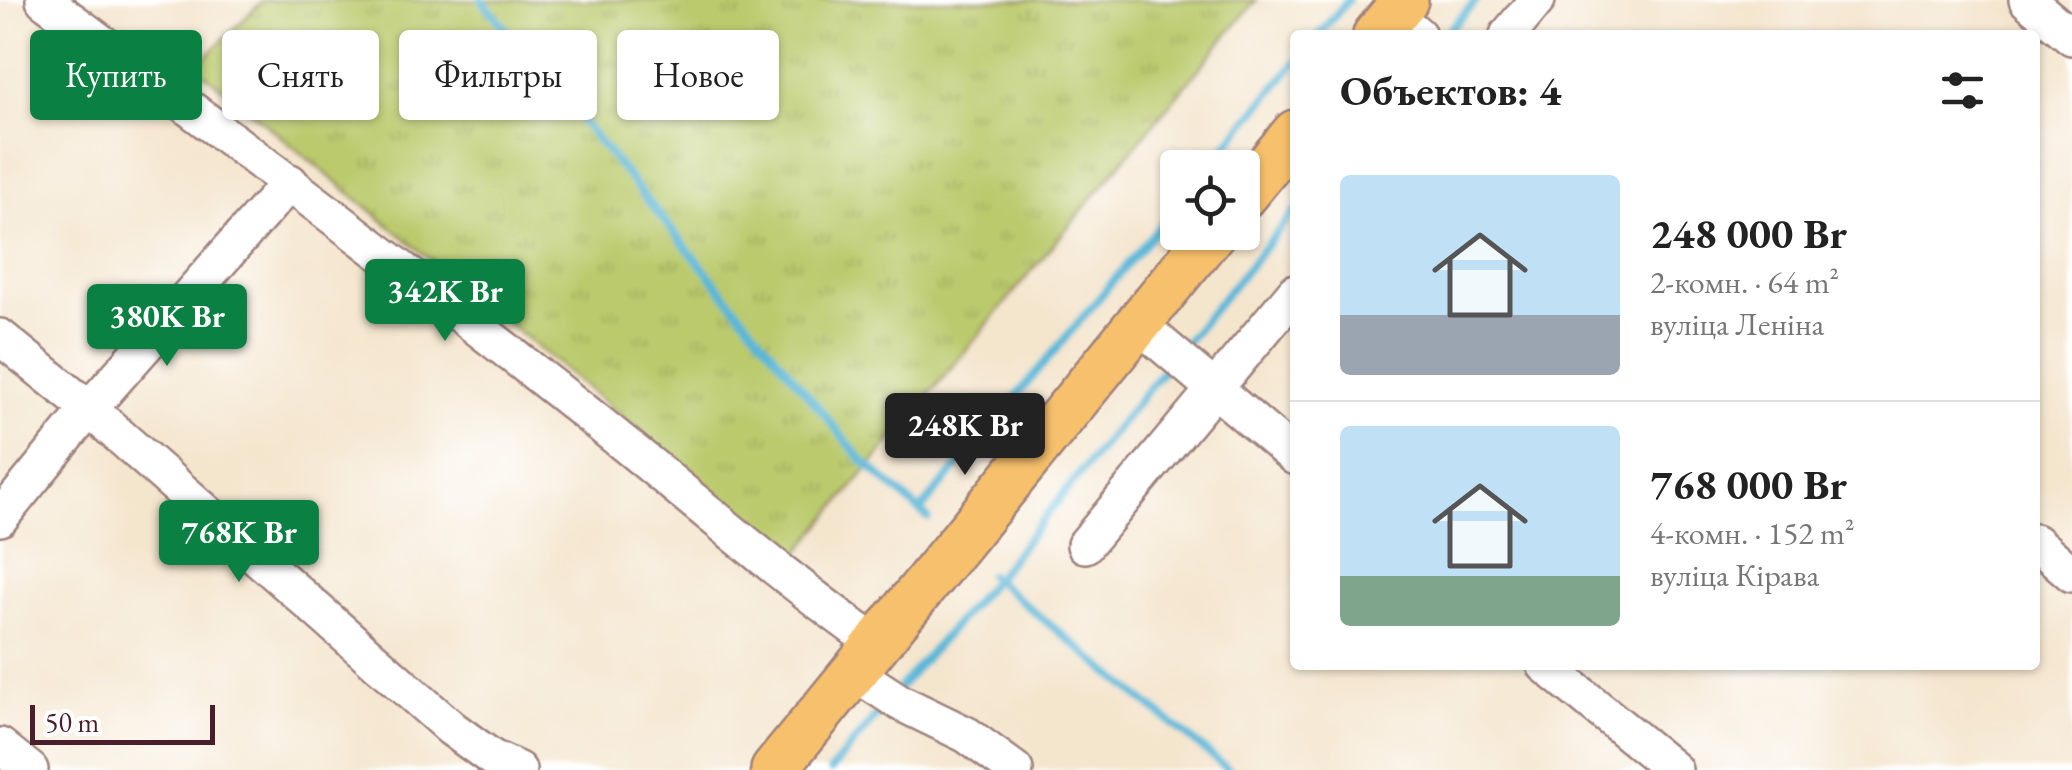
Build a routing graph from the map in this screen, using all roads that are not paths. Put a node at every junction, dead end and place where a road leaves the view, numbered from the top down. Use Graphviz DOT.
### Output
graph roads {
  1 [pos="44,0"];
  2 [pos="1538,0"];
  3 [pos="2027,0"];
  4 [pos="1512,30"];
  5 [pos="2072,37"];
  6 [pos="1290,139"];
  7 [pos="1260,175"];
  8 [pos="290,182"];
  9 [pos="1198,250"];
  10 [pos="1290,298"];
  11 [pos="1138,324"];
  12 [pos="0,337"];
  13 [pos="1214,390"];
  14 [pos="89,409"];
  15 [pos="1290,453"];
  16 [pos="0,518"];
  17 [pos="1085,545"];
  18 [pos="2040,546"];
  19 [pos="2072,574"];
  20 [pos="867,659"];
  21 [pos="1551,670"];
  22 [pos="0,746"];
  23 [pos="30,770"];
  24 [pos="518,770"];
  25 [pos="774,770"];
  26 [pos="1014,770"];
  27 [pos="1674,770"];
  1 -- 8 [label="street"];
  2 -- 4 [label="street"];
  3 -- 5 [label="street"];
  6 -- 7 [label="main road"];
  8 -- 14 [label="street"];
  8 -- 20 [label="street"];
  9 -- 11 [label="main road"];
  10 -- 13 [label="street"];
  11 -- 13 [label="street"];
  11 -- 20 [label="main road"];
  12 -- 14 [label="street"];
  13 -- 15 [label="street"];
  13 -- 17 [label="street"];
  14 -- 16 [label="street"];
  14 -- 24 [label="street"];
  18 -- 19 [label="street"];
  20 -- 25 [label="main road"];
  20 -- 26 [label="street"];
  21 -- 27 [label="street"];
  22 -- 23 [label="street"];
}
